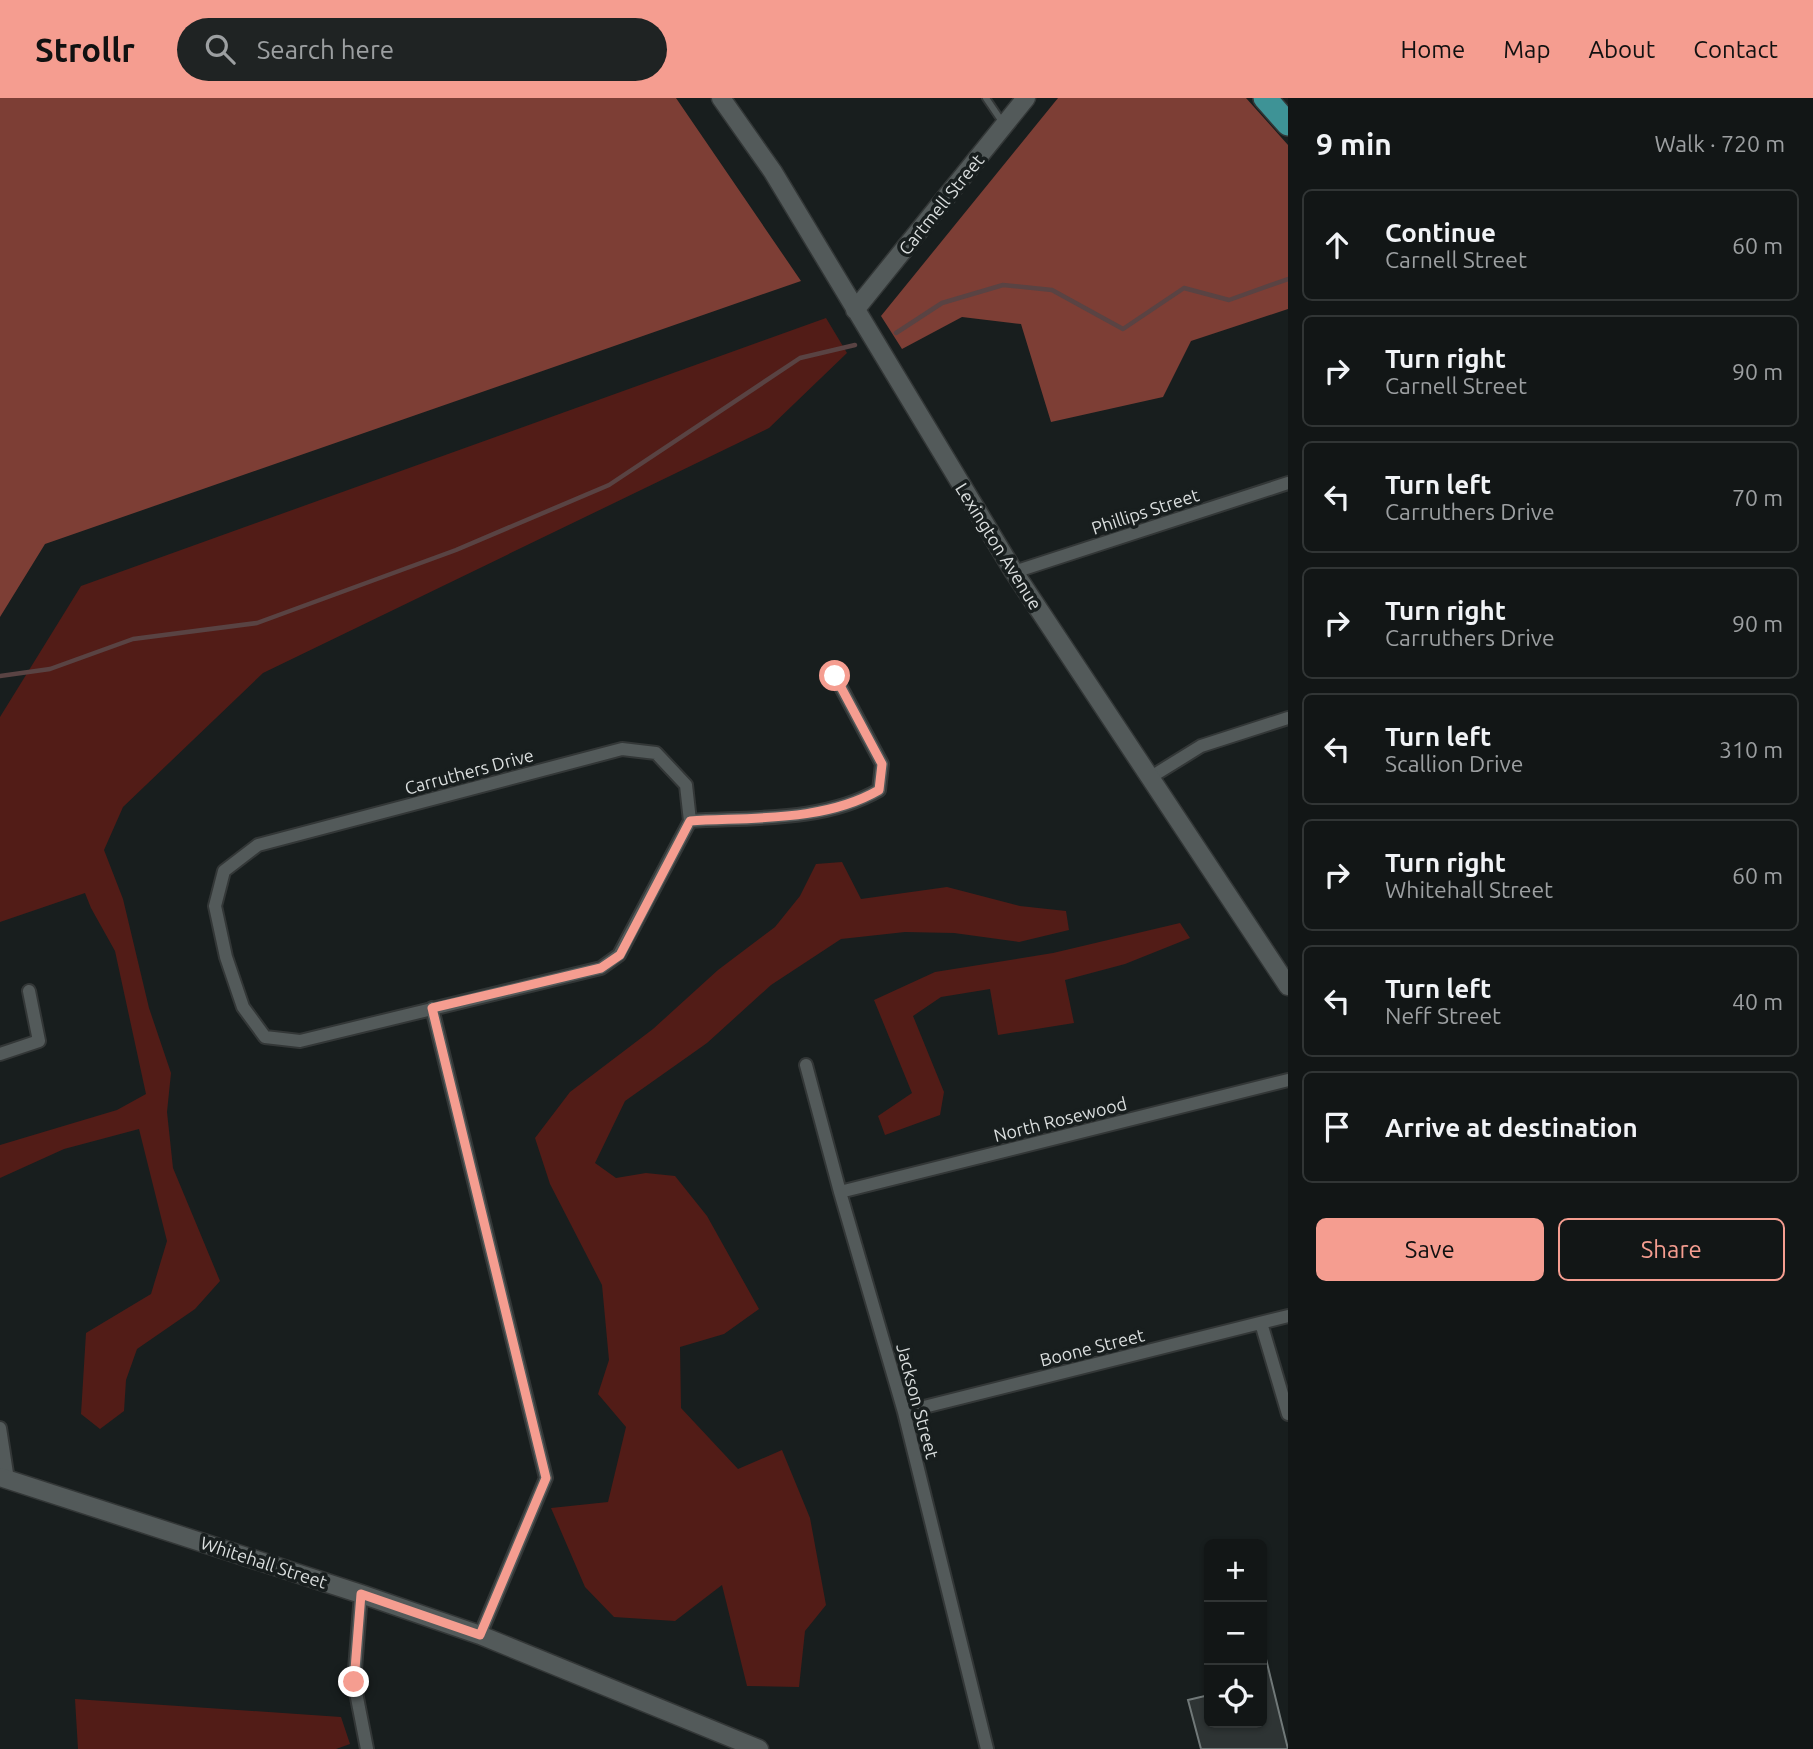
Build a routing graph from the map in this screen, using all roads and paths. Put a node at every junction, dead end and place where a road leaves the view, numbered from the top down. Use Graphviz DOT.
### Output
graph roads {
  1 [pos="721,98"];
  2 [pos="986,98"];
  3 [pos="1026,98"];
  4 [pos="1265,98"];
  5 [pos="1288,124"];
  6 [pos="1004,125"];
  7 [pos="855,310"];
  8 [pos="1288,484"];
  9 [pos="1014,572"];
  10 [pos="835,676"];
  11 [pos="1288,718"];
  12 [pos="1150,777"];
  13 [pos="690,821"];
  14 [pos="1288,986"];
  15 [pos="29,991"];
  16 [pos="432,1008"];
  17 [pos="0,1054"];
  18 [pos="806,1065"];
  19 [pos="1288,1080"];
  20 [pos="840,1192"];
  21 [pos="1288,1316"];
  22 [pos="1261,1323"];
  23 [pos="904,1412"];
  24 [pos="1288,1413"];
  25 [pos="0,1428"];
  26 [pos="4,1479"];
  27 [pos="361,1594"];
  28 [pos="480,1635"];
  29 [pos="757,1748"];
  30 [pos="367,1749"];
  31 [pos="986,1749"];
  1 -- 7 [label="street, Lexington Avenue"];
  2 -- 6 [label="lane"];
  3 -- 6 [label="street, Cartmell Street"];
  4 -- 5 [label="highway"];
  6 -- 7 [label="street, Cartmell Street"];
  7 -- 9 [label="street, Lexington Avenue"];
  8 -- 9 [label="street, Phillips Street"];
  9 -- 12 [label="street, Lexington Avenue"];
  10 -- 13 [label="street"];
  11 -- 12 [label="street"];
  12 -- 14 [label="street, Lexington Avenue"];
  13 -- 16 [label="street, Carruthers Drive"];
  13 -- 16 [label="street, Carruthers Drive"];
  15 -- 17 [label="street"];
  16 -- 28 [label="street"];
  18 -- 20 [label="street, Jackson Street"];
  19 -- 20 [label="street, North Rosewood"];
  20 -- 23 [label="street, Jackson Street"];
  21 -- 22 [label="street, Boone Street"];
  22 -- 23 [label="street, Boone Street"];
  22 -- 24 [label="street"];
  23 -- 31 [label="street, Jackson Street"];
  25 -- 26 [label="street"];
  26 -- 27 [label="street, Whitehall Street"];
  27 -- 28 [label="street, Whitehall Street"];
  27 -- 30 [label="street"];
  28 -- 29 [label="street, Whitehall Street"];
}
